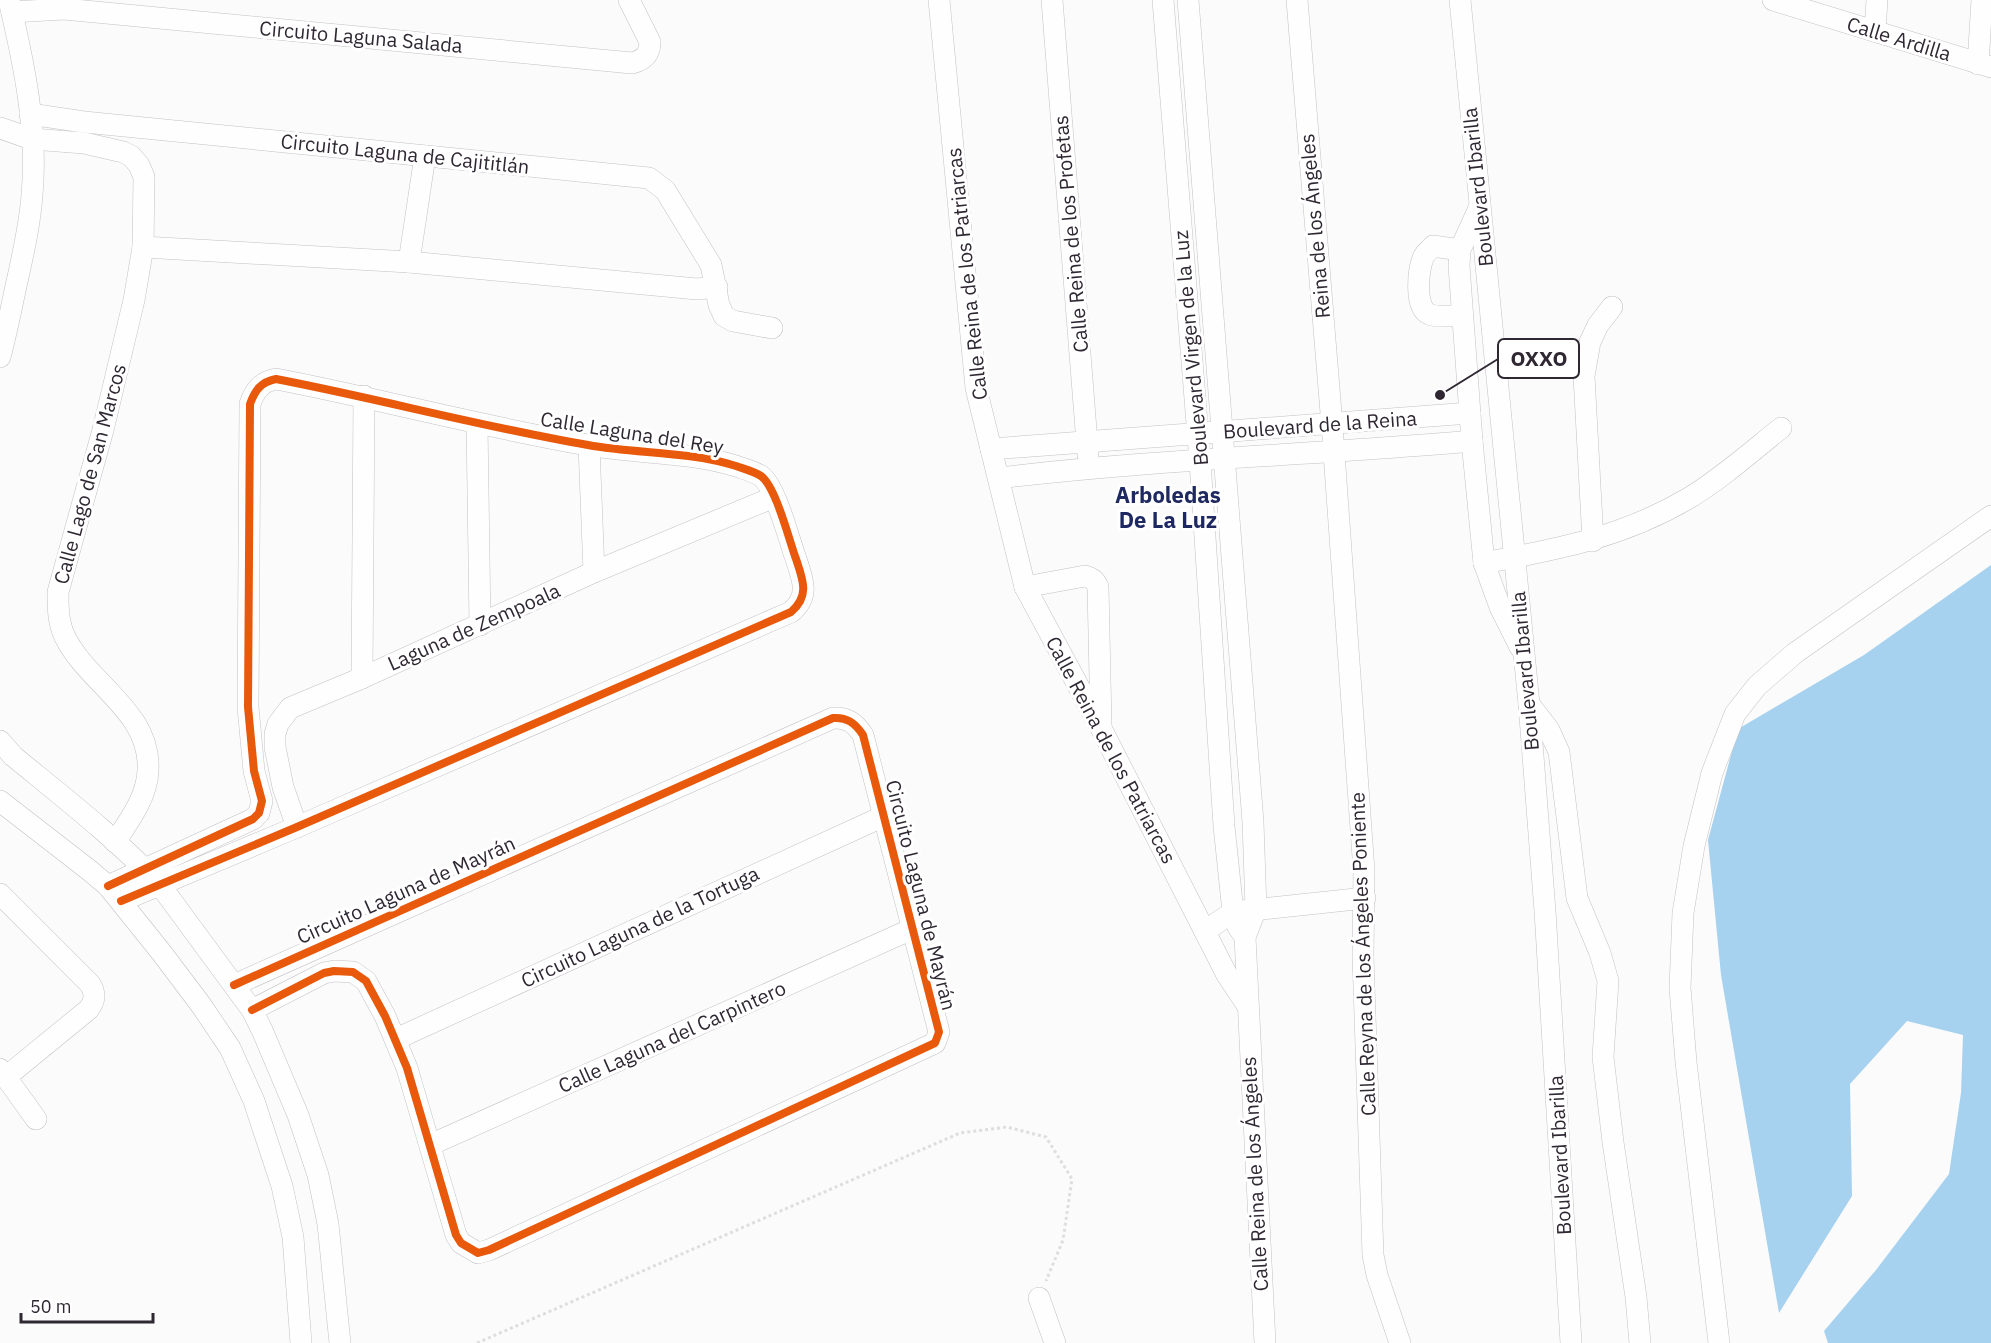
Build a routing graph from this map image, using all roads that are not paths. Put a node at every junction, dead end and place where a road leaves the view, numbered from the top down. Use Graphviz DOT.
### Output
graph roads {
  1 [pos="629,0"];
  2 [pos="939,0"];
  3 [pos="1052,0"];
  4 [pos="1162,0"];
  5 [pos="1188,0"];
  6 [pos="1297,0"];
  7 [pos="1460,0"];
  8 [pos="1773,0"];
  9 [pos="1877,0"];
  10 [pos="1982,0"];
  11 [pos="10,6"];
  12 [pos="1875,31"];
  13 [pos="1985,65"];
  14 [pos="30,114"];
  15 [pos="0,128"];
  16 [pos="32,139"];
  17 [pos="425,156"];
  18 [pos="1480,208"];
  19 [pos="144,247"];
  20 [pos="1460,250"];
  21 [pos="409,262"];
  22 [pos="717,287"];
  23 [pos="1612,307"];
  24 [pos="1462,316"];
  25 [pos="772,328"];
  26 [pos="0,357"];
  27 [pos="364,396"];
  28 [pos="1470,413"];
  29 [pos="477,424"];
  30 [pos="1332,425"];
  31 [pos="1781,428"];
  32 [pos="1221,432"];
  33 [pos="1198,434"];
  34 [pos="1472,441"];
  35 [pos="1087,442"];
  36 [pos="589,446"];
  37 [pos="991,449"];
  38 [pos="1334,453"];
  39 [pos="1224,460"];
  40 [pos="1200,461"];
  41 [pos="1089,467"];
  42 [pos="999,478"];
  43 [pos="774,497"];
  44 [pos="1991,516"];
  45 [pos="1593,541"];
  46 [pos="1515,557"];
  47 [pos="1484,563"];
  48 [pos="594,572"];
  49 [pos="1025,587"];
  50 [pos="480,625"];
  51 [pos="1524,654"];
  52 [pos="362,678"];
  53 [pos="1528,704"];
  54 [pos="1101,728"];
  55 [pos="0,741"];
  56 [pos="0,801"];
  57 [pos="884,816"];
  58 [pos="297,827"];
  59 [pos="115,842"];
  60 [pos="152,877"];
  61 [pos="0,894"];
  62 [pos="115,894"];
  63 [pos="1365,898"];
  64 [pos="1256,909"];
  65 [pos="1233,912"];
  66 [pos="914,928"];
  67 [pos="1205,931"];
  68 [pos="1245,937"];
  69 [pos="234,985"];
  70 [pos="1247,1006"];
  71 [pos="252,1010"];
  72 [pos="396,1039"];
  73 [pos="3,1073"];
  74 [pos="286,1087"];
  75 [pos="254,1101"];
  76 [pos="36,1119"];
  77 [pos="430,1145"];
  78 [pos="1039,1298"];
  79 [pos="301,1343"];
  80 [pos="340,1343"];
  81 [pos="1056,1343"];
  82 [pos="1264,1343"];
  83 [pos="1400,1343"];
  84 [pos="1571,1343"];
  85 [pos="1640,1343"];
  86 [pos="1719,1343"];
  1 -- 11 [label="street, Circuito Laguna Salada"];
  2 -- 37 [label="street, Calle Reina de los Patriarcas"];
  3 -- 35 [label="street, Calle Reina de los Profetas"];
  4 -- 33 [label="street, Boulevard Virgen de la Luz"];
  5 -- 32 [label="street, Boulevard Virgen de la Luz"];
  6 -- 30 [label="street, Reina de los Ángeles"];
  7 -- 18 [label="street, Boulevard Ibarilla"];
  8 -- 12 [label="street, Calle Ardilla"];
  9 -- 12 [label="street"];
  10 -- 13 [label="street"];
  11 -- 14 [label="street"];
  12 -- 13 [label="street, Calle Ardilla"];
  14 -- 16 [label="street"];
  14 -- 17 [label="street, Circuito Laguna de Cajititlán"];
  15 -- 16 [label="street"];
  16 -- 19 [label="street, Calle Lago de San Marcos"];
  16 -- 26 [label="street"];
  17 -- 21 [label="street"];
  17 -- 22 [label="street, Circuito Laguna de Cajititlán"];
  18 -- 20 [label="street"];
  18 -- 46 [label="street, Boulevard Ibarilla"];
  19 -- 21 [label="street"];
  19 -- 59 [label="street, Calle Lago de San Marcos"];
  20 -- 24 [label="street"];
  20 -- 24 [label="street"];
  21 -- 22 [label="street"];
  22 -- 25 [label="street, Circuito Laguna de Cajititlán"];
  23 -- 45 [label="street"];
  24 -- 28 [label="street"];
  27 -- 29 [label="street, Calle Laguna del Rey"];
  27 -- 52 [label="street"];
  27 -- 60 [label="street, Calle Laguna del Rey"];
  28 -- 30 [label="street, Boulevard de la Reina"];
  28 -- 34 [label="street"];
  29 -- 36 [label="street, Calle Laguna del Rey"];
  29 -- 50 [label="street"];
  30 -- 32 [label="street, Boulevard de la Reina"];
  30 -- 38 [label="street, Reina de los Ángeles"];
  31 -- 45 [label="street"];
  32 -- 33 [label="street, Boulevard de la Reina"];
  32 -- 39 [label="street, Boulevard Virgen de la Luz"];
  33 -- 35 [label="street, Boulevard de la Reina"];
  33 -- 40 [label="street, Boulevard Virgen de la Luz"];
  34 -- 38 [label="street, Boulevard de la Reina"];
  34 -- 47 [label="street"];
  35 -- 37 [label="street, Boulevard de la Reina"];
  35 -- 41 [label="street, Calle Reina de los Profetas"];
  36 -- 43 [label="street, Calle Laguna del Rey"];
  36 -- 48 [label="street"];
  37 -- 42 [label="street, Calle Reina de los Patriarcas"];
  38 -- 39 [label="street, Boulevard de la Reina"];
  38 -- 63 [label="street, Calle Reyna de los Ángeles Poniente"];
  39 -- 40 [label="street, Boulevard de la Reina"];
  39 -- 64 [label="street, Boulevard Virgen de la Luz"];
  40 -- 41 [label="street, Boulevard de la Reina"];
  40 -- 65 [label="street, Boulevard Virgen de la Luz"];
  41 -- 42 [label="street, Boulevard de la Reina"];
  42 -- 49 [label="street, Calle Reina de los Patriarcas"];
  43 -- 48 [label="street, Laguna de Zempoala"];
  43 -- 58 [label="street, Calle Laguna del Rey"];
  44 -- 86 [label="street"];
  45 -- 46 [label="street"];
  46 -- 47 [label="street"];
  46 -- 51 [label="street, Boulevard Ibarilla"];
  47 -- 51 [label="street"];
  48 -- 50 [label="street, Laguna de Zempoala"];
  49 -- 54 [label="street, Calle Reina de los Patriarcas"];
  49 -- 54 [label="street"];
  50 -- 52 [label="street, Laguna de Zempoala"];
  51 -- 53 [label="street, Boulevard Ibarilla"];
  52 -- 58 [label="street, Laguna de Zempoala"];
  53 -- 84 [label="street, Boulevard Ibarilla"];
  53 -- 85 [label="street"];
  54 -- 67 [label="street, Calle Reina de los Patriarcas"];
  55 -- 59 [label="street"];
  56 -- 62 [label="street"];
  57 -- 66 [label="street, Circuito Laguna de Mayrán"];
  57 -- 69 [label="street, Circuito Laguna de Mayrán"];
  57 -- 72 [label="street, Circuito Laguna de la Tortuga"];
  58 -- 60 [label="street, Calle Laguna del Rey"];
  59 -- 60 [label="street"];
  60 -- 62 [label="street, Calle Laguna del Rey"];
  60 -- 69 [label="street"];
  61 -- 73 [label="street"];
  62 -- 75 [label="street"];
  63 -- 64 [label="street"];
  63 -- 83 [label="street, Calle Reyna de los Ángeles Poniente"];
  64 -- 65 [label="street"];
  64 -- 68 [label="street, Calle Reina de los Ángeles"];
  65 -- 67 [label="street"];
  65 -- 68 [label="street, Calle Reina de los Ángeles"];
  66 -- 77 [label="street, Calle Laguna del Carpintero"];
  66 -- 77 [label="street, Circuito Laguna de Mayrán"];
  67 -- 70 [label="street, Calle Reina de los Ángeles"];
  68 -- 70 [label="street, Calle Reina de los Ángeles"];
  69 -- 71 [label="street"];
  70 -- 82 [label="street, Calle Reina de los Ángeles"];
  71 -- 72 [label="street, Circuito Laguna de Mayrán"];
  71 -- 74 [label="street"];
  72 -- 77 [label="street, Circuito Laguna de Mayrán"];
  73 -- 76 [label="street"];
  74 -- 75 [label="street"];
  74 -- 80 [label="street"];
  75 -- 79 [label="street"];
  78 -- 81 [label="street"];
}
